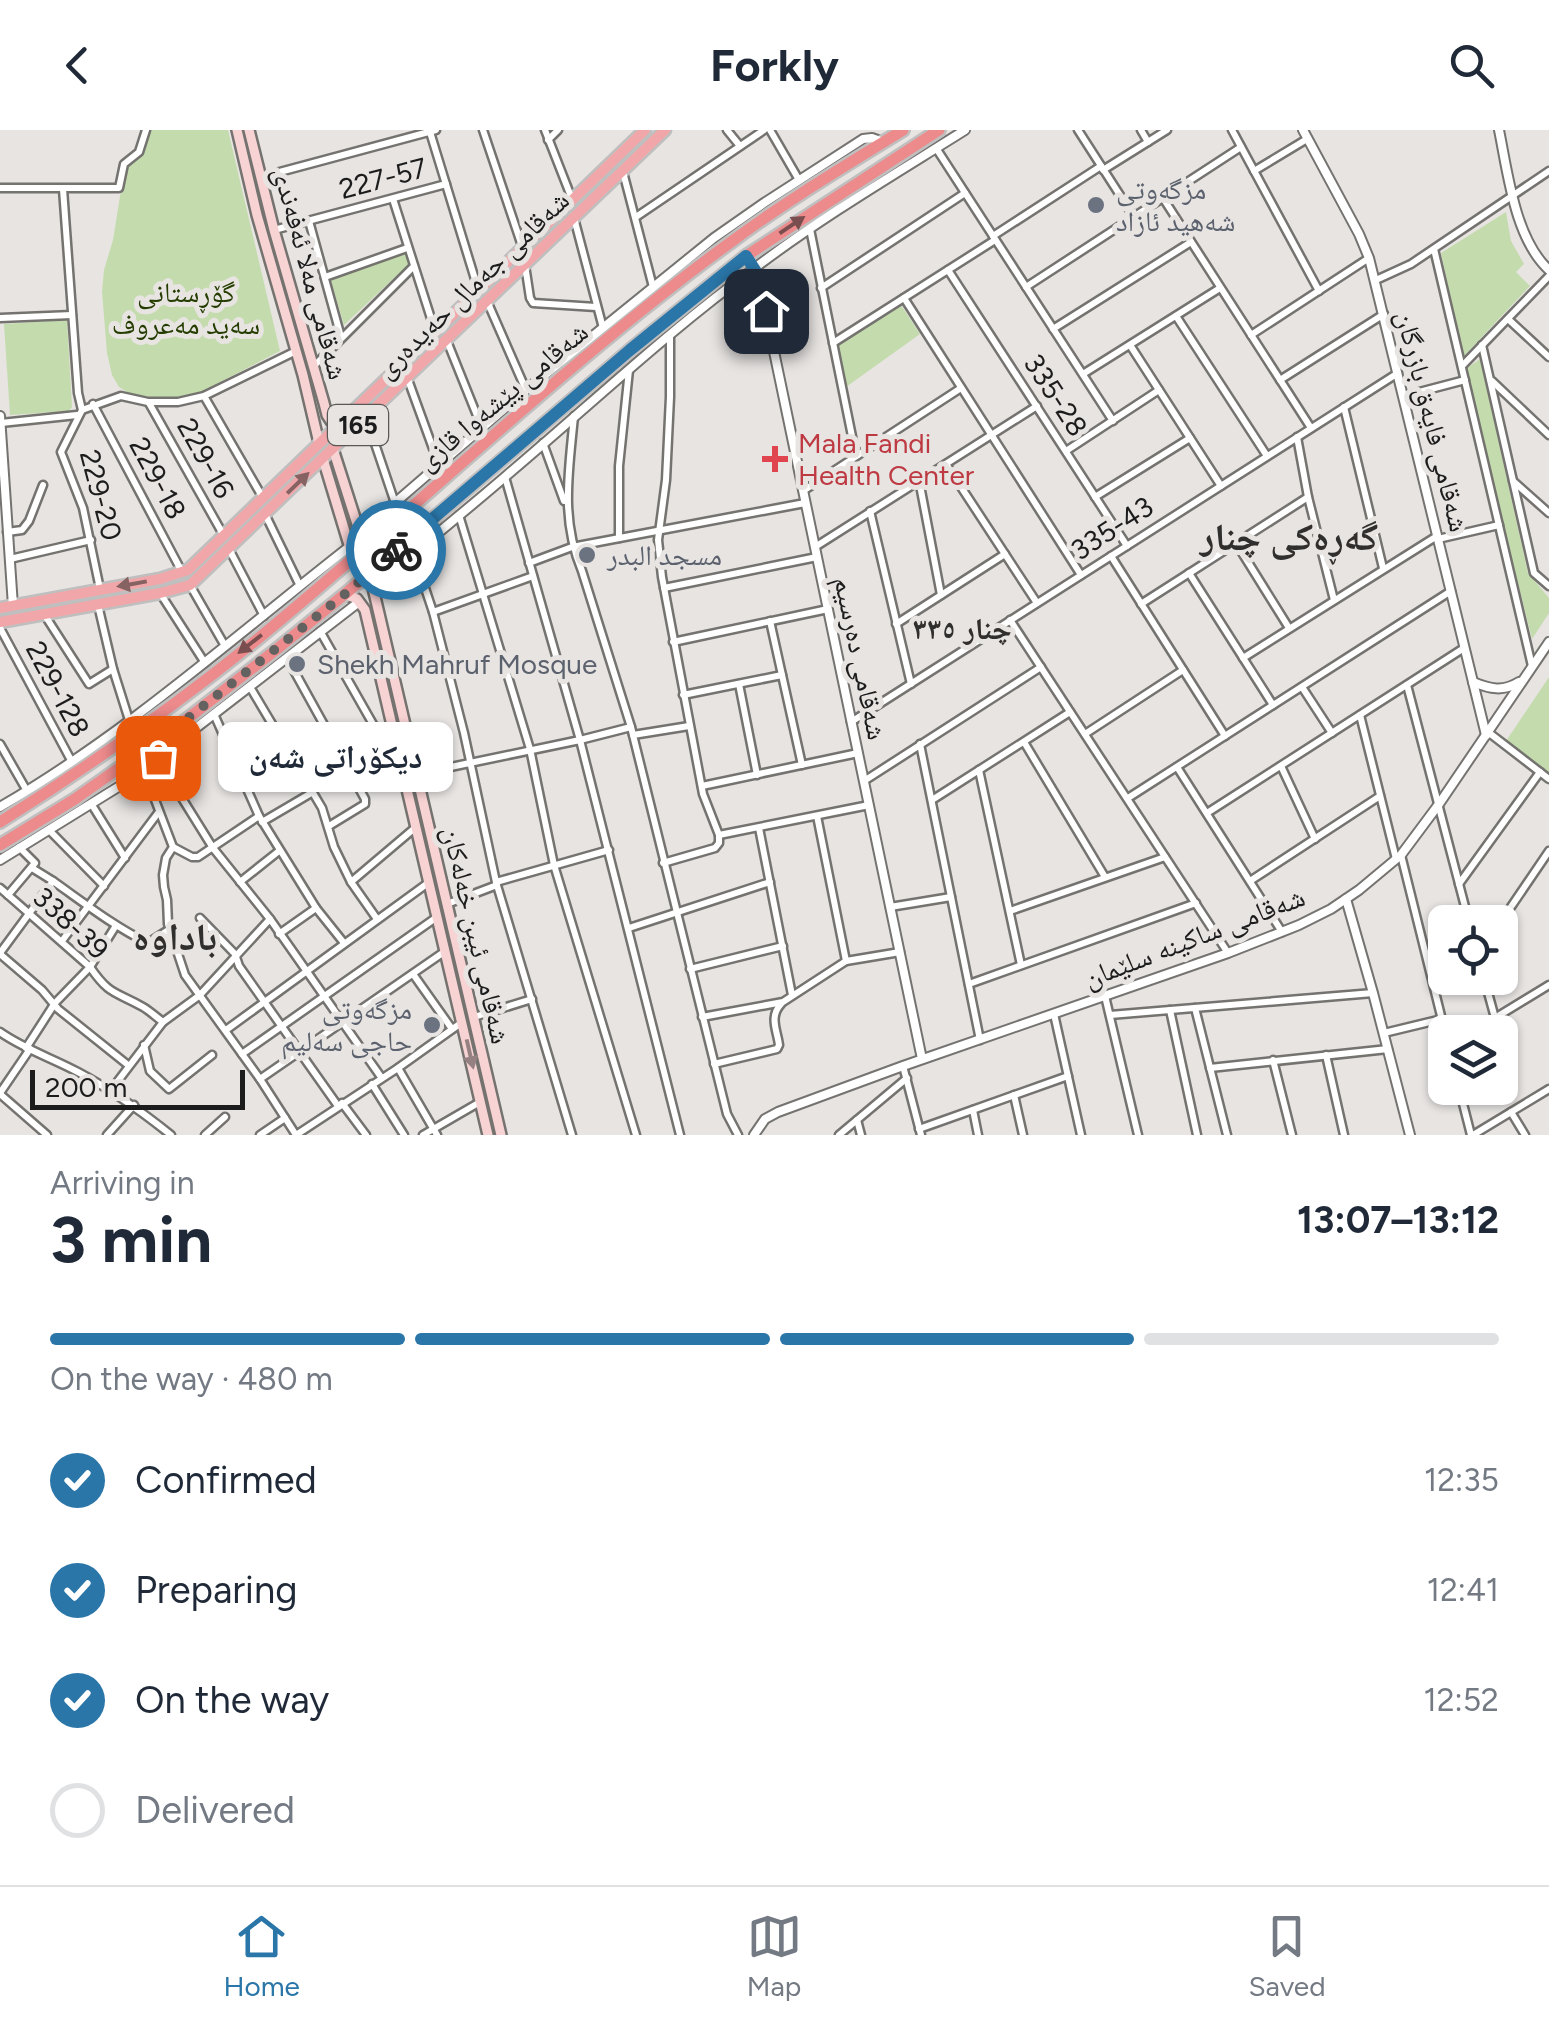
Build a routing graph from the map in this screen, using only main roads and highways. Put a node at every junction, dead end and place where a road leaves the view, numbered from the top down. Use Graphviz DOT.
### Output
graph roads {
  1 [pos="237,130"];
  2 [pos="250,130"];
  3 [pos="645,130"];
  4 [pos="665,130"];
  5 [pos="902,130"];
  6 [pos="939,130"];
  7 [pos="269,211"];
  8 [pos="257,215"];
  9 [pos="746,256"];
  10 [pos="509,260"];
  11 [pos="755,267"];
  12 [pos="522,268"];
  13 [pos="654,303"];
  14 [pos="667,321"];
  15 [pos="609,330"];
  16 [pos="630,350"];
  17 [pos="333,425"];
  18 [pos="318,437"];
  19 [pos="333,449"];
  20 [pos="324,462"];
  21 [pos="337,462"];
  22 [pos="396,518"];
  23 [pos="240,520"];
  24 [pos="249,530"];
  25 [pos="351,552"];
  26 [pos="371,571"];
  27 [pos="345,594"];
  28 [pos="6,607"];
  29 [pos="0,625"];
  30 [pos="173,730"];
  31 [pos="162,755"];
  32 [pos="96,784"];
  33 [pos="104,796"];
  34 [pos="0,822"];
  35 [pos="10,844"];
  36 [pos="462,968"];
  37 [pos="449,969"];
  38 [pos="488,1135"];
  39 [pos="502,1135"];
  1 -- 8 [label="main road, شەقامی مەلا ئەفەندی"];
  2 -- 7 [label="main road, شەقامی مەلا ئەفەندی"];
  3 -- 10 [label="main road, شەقامی جەمال حەیدەری / 165"];
  4 -- 12 [label="main road, شەقامی جەمال حەیدەری / 165"];
  5 -- 13 [label="highway, شەقامی پێشەوا قازی"];
  9 -- 6 [label="highway, شەقامی پێشەوا قازی, one-way"];
  7 -- 8 [label="main road"];
  7 -- 17 [label="main road, شەقامی مەلا ئەفەندی"];
  8 -- 18 [label="main road, شەقامی مەلا ئەفەندی"];
  9 -- 11 [label="highway"];
  9 -- 14 [label="highway, شەقامی پێشەوا قازی"];
  10 -- 12 [label="main road"];
  10 -- 17 [label="main road, شەقامی جەمال حەیدەری / 165"];
  12 -- 19 [label="main road, شەقامی جەمال حەیدەری / 165"];
  13 -- 14 [label="highway"];
  13 -- 15 [label="highway, شەقامی پێشەوا قازی"];
  14 -- 16 [label="highway, شەقامی پێشەوا قازی"];
  15 -- 16 [label="highway"];
  15 -- 22 [label="highway, شەقامی پێشەوا قازی"];
  16 -- 26 [label="highway, شەقامی پێشەوا قازی"];
  17 -- 18 [label="main road, شەقامی جەمال حەیدەری / 165"];
  18 -- 23 [label="main road, شەقامی جەمال حەیدەری / 165"];
  19 -- 20 [label="main road, شەقامی جەمال حەیدەری / 165"];
  19 -- 21 [label="main road"];
  20 -- 21 [label="main road"];
  24 -- 20 [label="main road, شەقامی جەمال حەیدەری / 165, one-way"];
  20 -- 25 [label="main road"];
  21 -- 22 [label="main road"];
  22 -- 25 [label="highway, شەقامی پێشەوا قازی"];
  23 -- 24 [label="main road"];
  23 -- 28 [label="main road, شەقامی جەمال حەیدەری / 165, one-way"];
  24 -- 29 [label="main road, شەقامی جەمال حەیدەری / 165"];
  25 -- 34 [label="highway, شەقامی پێشەوا قازی, one-way"];
  26 -- 27 [label="highway, شەقامی پێشەوا قازی"];
  26 -- 36 [label="main road, شەقامی ئیبن خەلەکان"];
  27 -- 30 [label="highway, شەقامی پێشەوا قازی"];
  27 -- 37 [label="main road, شەقامی ئیبن خەلەکان"];
  30 -- 31 [label="highway"];
  30 -- 32 [label="highway, شەقامی پێشەوا قازی"];
  32 -- 33 [label="highway"];
  32 -- 35 [label="highway, شەقامی پێشەوا قازی"];
  36 -- 37 [label="main road"];
  36 -- 39 [label="main road, شەقامی ئیبن خەلەکان"];
  37 -- 38 [label="main road, شەقامی ئیبن خەلەکان, one-way"];
}
